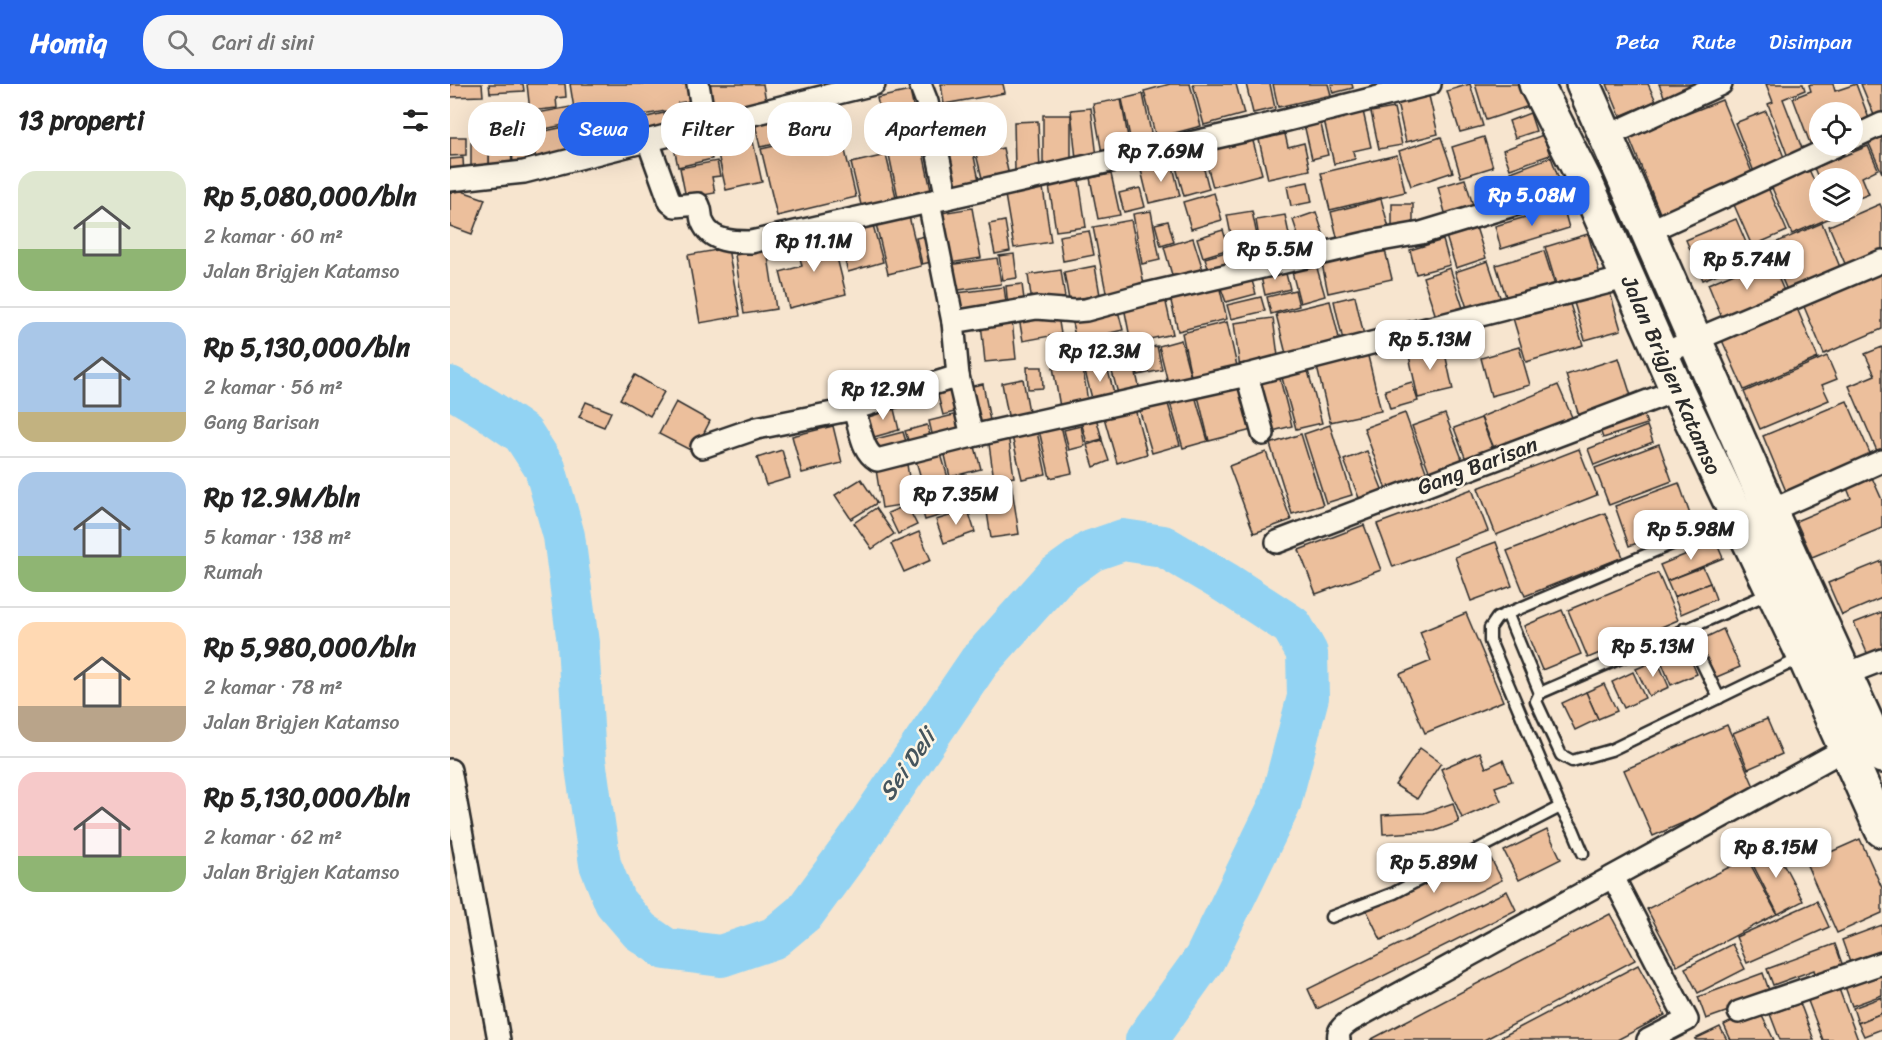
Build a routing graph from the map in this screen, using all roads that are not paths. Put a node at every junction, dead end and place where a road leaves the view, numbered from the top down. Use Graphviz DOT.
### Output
graph roads {
  1 [pos="698,84"];
  2 [pos="874,84"];
  3 [pos="920,84"];
  4 [pos="1430,84"];
  5 [pos="1536,84"];
  6 [pos="1583,84"];
  7 [pos="1720,84"];
  8 [pos="800,93"];
  9 [pos="701,102"];
  10 [pos="755,109"];
  11 [pos="1882,124"];
  12 [pos="1863,133"];
  13 [pos="1605,137"];
  14 [pos="649,144"];
  15 [pos="588,156"];
  16 [pos="1813,156"];
  17 [pos="450,180"];
  18 [pos="1586,183"];
  19 [pos="938,200"];
  20 [pos="1647,232"];
  21 [pos="1882,261"];
  22 [pos="1629,277"];
  23 [pos="953,322"];
  24 [pos="1696,341"];
  25 [pos="1662,354"];
  26 [pos="1247,375"];
  27 [pos="958,376"];
  28 [pos="1677,390"];
  29 [pos="853,409"];
  30 [pos="1263,434"];
  31 [pos="972,436"];
  32 [pos="702,447"];
  33 [pos="1882,461"];
  34 [pos="1770,511"];
  35 [pos="1736,516"];
  36 [pos="1277,542"];
  37 [pos="1772,592"];
  38 [pos="1507,614"];
  39 [pos="1686,628"];
  40 [pos="1817,648"];
  41 [pos="1882,660"];
  42 [pos="1846,674"];
  43 [pos="1540,693"];
  44 [pos="1719,698"];
  45 [pos="1845,749"];
  46 [pos="1882,756"];
  47 [pos="450,770"];
  48 [pos="1560,807"];
  49 [pos="1882,830"];
  50 [pos="1582,853"];
  51 [pos="1613,877"];
  52 [pos="1331,917"];
  53 [pos="1882,963"];
  54 [pos="1739,1012"];
  55 [pos="499,1040"];
  56 [pos="1339,1040"];
  57 [pos="1648,1040"];
  1 -- 9 [label="street"];
  2 -- 8 [label="street"];
  3 -- 19 [label="street"];
  4 -- 19 [label="street"];
  5 -- 18 [label="main road, Jalan Brigjen Katamso"];
  6 -- 13 [label="main road, Jalan Brigjen Katamso"];
  7 -- 13 [label="street"];
  8 -- 10 [label="street"];
  11 -- 12 [label="street"];
  13 -- 20 [label="main road, Jalan Brigjen Katamso"];
  14 -- 19 [label="street"];
  15 -- 17 [label="street"];
  16 -- 20 [label="street"];
  18 -- 22 [label="main road, Jalan Brigjen Katamso"];
  18 -- 23 [label="street"];
  19 -- 23 [label="street"];
  20 -- 24 [label="main road, Jalan Brigjen Katamso"];
  21 -- 24 [label="street"];
  22 -- 25 [label="main road, Jalan Brigjen Katamso"];
  22 -- 26 [label="street"];
  23 -- 27 [label="street"];
  24 -- 25 [label="street"];
  24 -- 34 [label="main road, Jalan Brigjen Katamso"];
  25 -- 28 [label="main road, Jalan Brigjen Katamso"];
  26 -- 30 [label="street"];
  26 -- 31 [label="street"];
  27 -- 29 [label="street"];
  27 -- 31 [label="street"];
  28 -- 35 [label="main road, Jalan Brigjen Katamso"];
  28 -- 36 [label="street, Gang Barisan"];
  29 -- 31 [label="street"];
  29 -- 32 [label="street"];
  33 -- 34 [label="street"];
  34 -- 40 [label="main road, Jalan Brigjen Katamso"];
  35 -- 37 [label="main road, Jalan Brigjen Katamso"];
  35 -- 38 [label="lane"];
  37 -- 39 [label="lane"];
  37 -- 40 [label="main road, Jalan Brigjen Katamso"];
  38 -- 43 [label="lane"];
  38 -- 48 [label="lane"];
  39 -- 43 [label="lane"];
  39 -- 44 [label="lane"];
  40 -- 42 [label="main road, Jalan Brigjen Katamso"];
  40 -- 44 [label="lane"];
  40 -- 45 [label="main road, Jalan Brigjen Katamso"];
  41 -- 42 [label="street"];
  42 -- 46 [label="main road, Jalan Brigjen Katamso"];
  43 -- 44 [label="lane"];
  45 -- 49 [label="main road, Jalan Brigjen Katamso"];
  45 -- 51 [label="street"];
  47 -- 55 [label="street"];
  48 -- 50 [label="lane"];
  48 -- 52 [label="lane"];
  51 -- 56 [label="street"];
  51 -- 57 [label="street"];
  53 -- 54 [label="street"];
}
